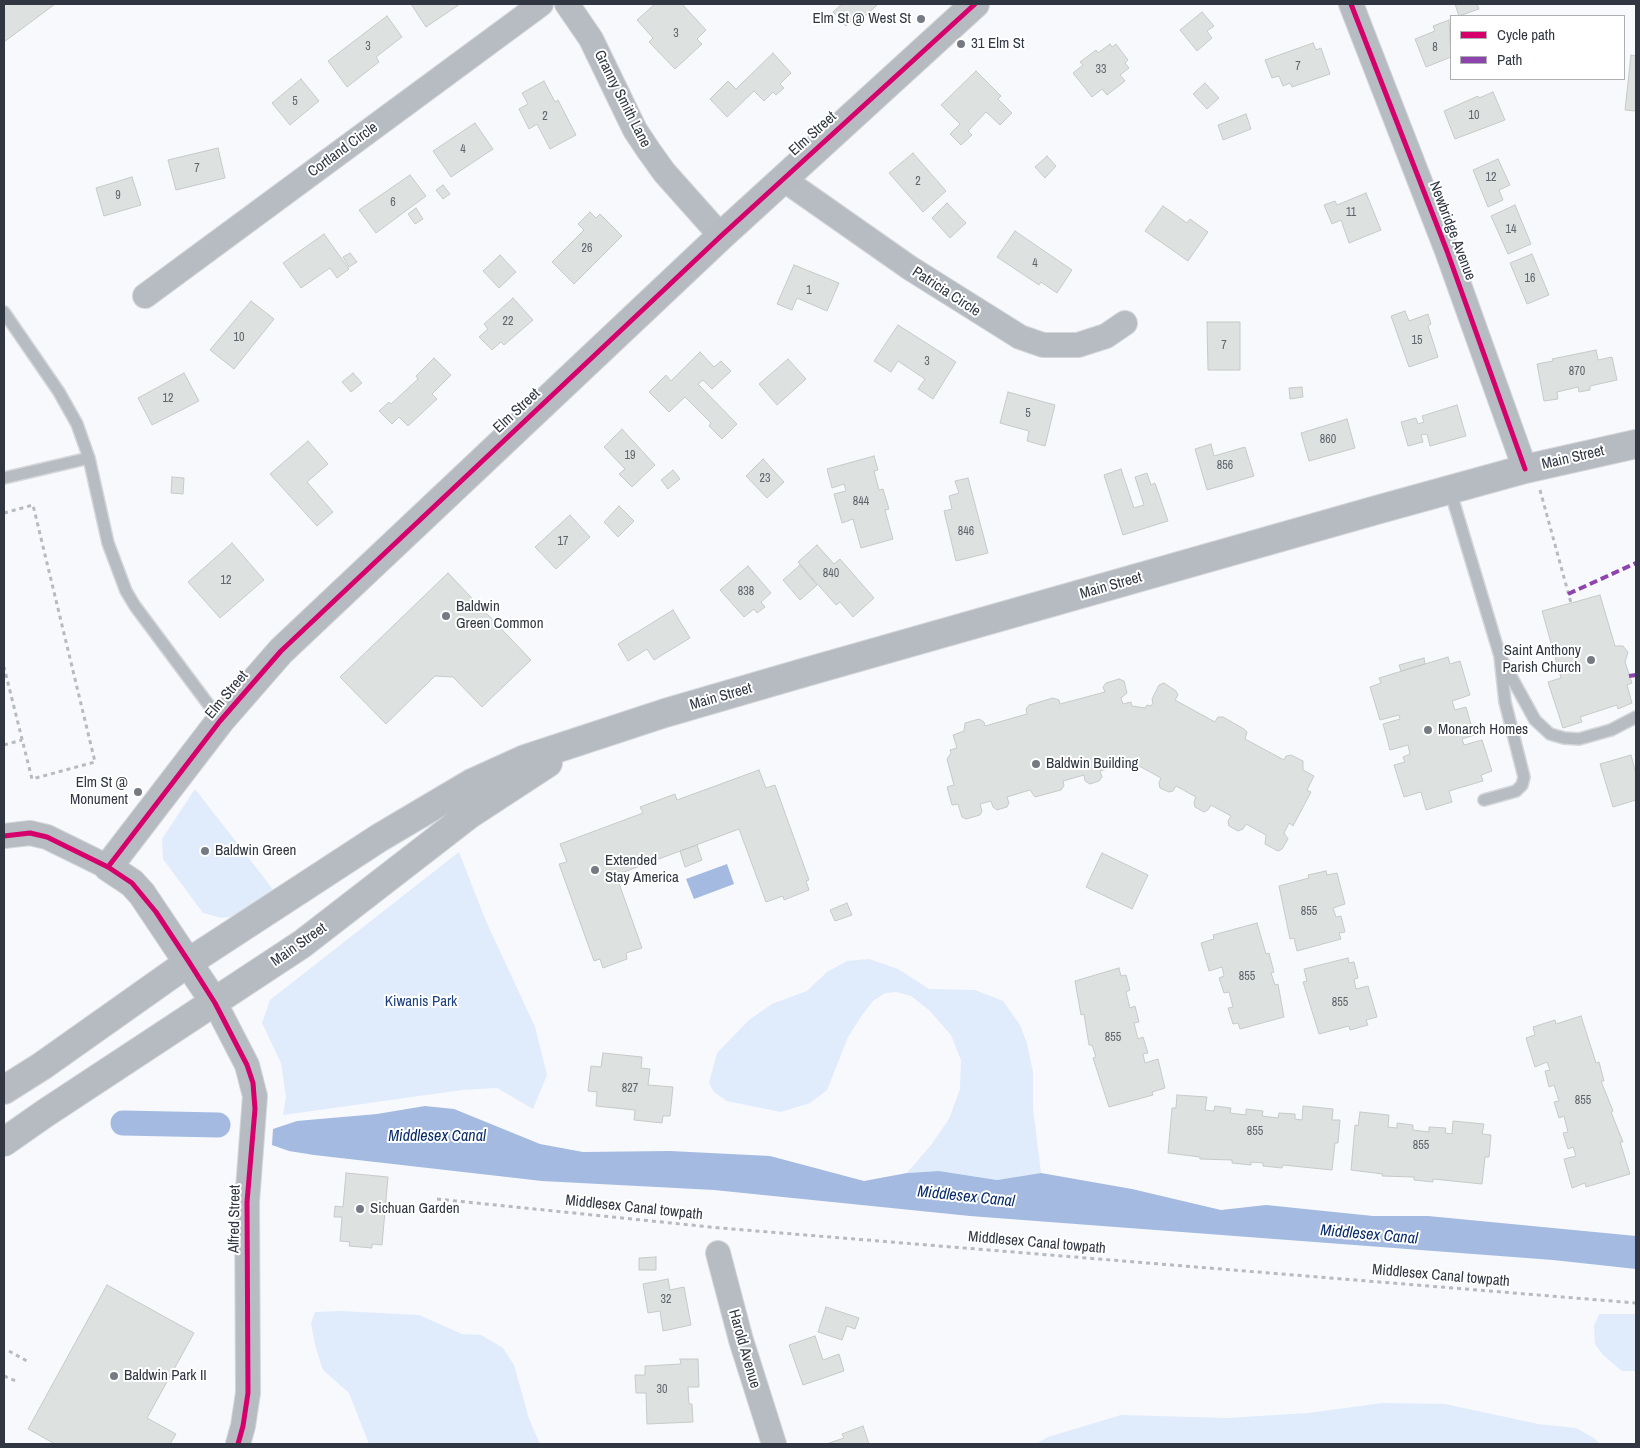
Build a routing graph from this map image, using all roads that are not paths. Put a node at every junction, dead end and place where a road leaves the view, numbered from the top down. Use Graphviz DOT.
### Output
graph roads {
  1 [pos="542,4"];
  2 [pos="566,4"];
  3 [pos="975,4"];
  4 [pos="1351,4"];
  5 [pos="783,179"];
  6 [pos="721,236"];
  7 [pos="145,296"];
  8 [pos="4,312"];
  9 [pos="1125,323"];
  10 [pos="1636,444"];
  11 [pos="89,458"];
  12 [pos="1529,468"];
  13 [pos="4,478"];
  14 [pos="1450,490"];
  15 [pos="1500,656"];
  16 [pos="1636,717"];
  17 [pos="220,721"];
  18 [pos="588,739"];
  19 [pos="1484,800"];
  20 [pos="4,836"];
  21 [pos="108,867"];
  22 [pos="189,962"];
  23 [pos="215,1003"];
  24 [pos="4,1090"];
  25 [pos="4,1142"];
  26 [pos="718,1253"];
  27 [pos="238,1444"];
  28 [pos="774,1444"];
  1 -- 7 [label="street, Cortland Circle"];
  2 -- 6 [label="street, Granny Smith Lane"];
  3 -- 5 [label="main road, Elm Street"];
  4 -- 12 [label="street, Newbridge Avenue"];
  5 -- 6 [label="main road, Elm Street"];
  5 -- 9 [label="street, Patricia Circle"];
  6 -- 17 [label="main road, Elm Street"];
  8 -- 11 [label="lane"];
  10 -- 12 [label="main road, Main Street"];
  11 -- 13 [label="lane"];
  11 -- 17 [label="lane"];
  12 -- 14 [label="main road, Main Street"];
  14 -- 15 [label="lane"];
  14 -- 18 [label="main road, Main Street"];
  15 -- 16 [label="lane"];
  15 -- 19 [label="lane"];
  17 -- 21 [label="main road, Elm Street"];
  18 -- 22 [label="main road, Main Street"];
  18 -- 23 [label="main road, Main Street"];
  20 -- 21 [label="street"];
  21 -- 22 [label="main road"];
  22 -- 23 [label="main road"];
  22 -- 24 [label="main road, Main Street"];
  23 -- 25 [label="main road, Main Street"];
  23 -- 27 [label="street, Alfred Street"];
  26 -- 28 [label="street, Harold Avenue"];
}
